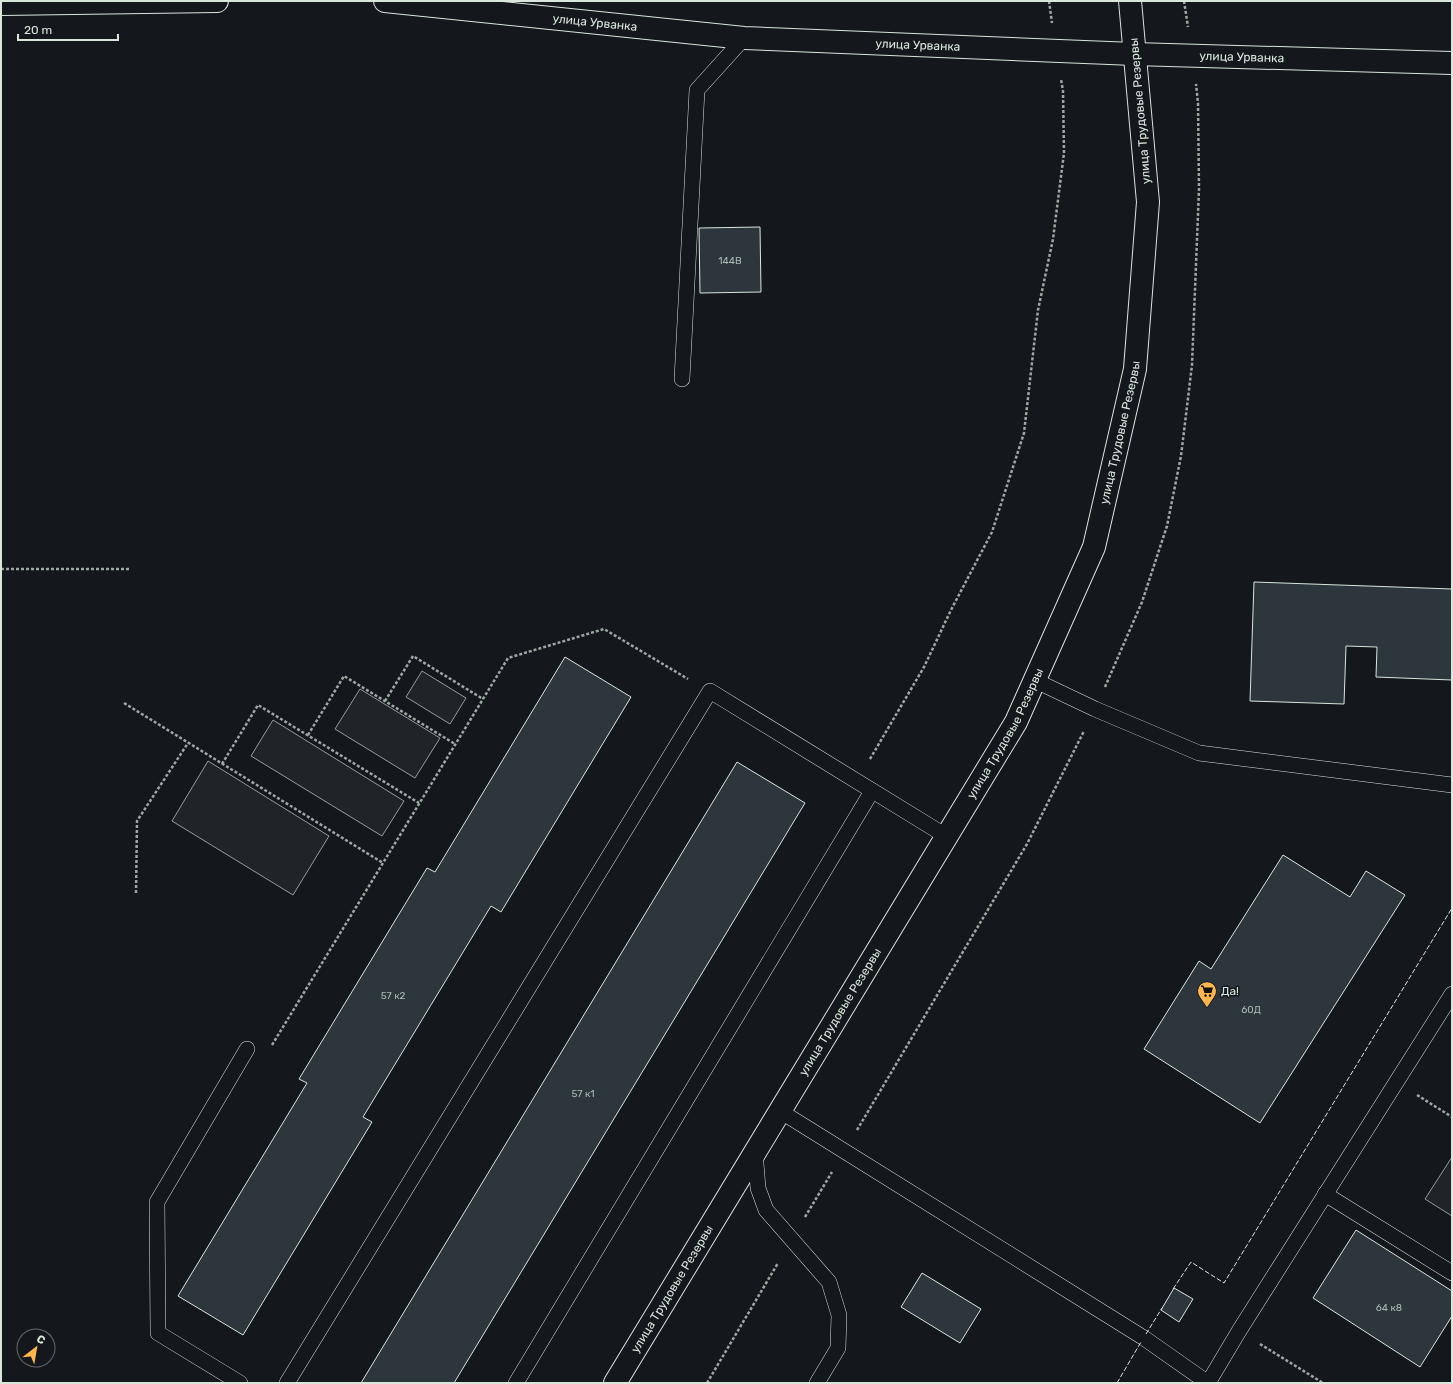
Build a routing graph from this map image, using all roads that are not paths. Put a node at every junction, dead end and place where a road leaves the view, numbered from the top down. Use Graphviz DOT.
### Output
graph roads {
  1 [pos="217,1"];
  2 [pos="385,1"];
  3 [pos="1130,1"];
  4 [pos="1,4"];
  5 [pos="744,38"];
  6 [pos="1134,54"];
  7 [pos="1452,63"];
  8 [pos="682,379"];
  9 [pos="1034,680"];
  10 [pos="1452,785"];
  11 [pos="872,791"];
  12 [pos="946,836"];
  13 [pos="1452,994"];
  14 [pos="248,1050"];
  15 [pos="780,1111"];
  16 [pos="755,1151"];
  17 [pos="1325,1194"];
  18 [pos="1452,1274"];
  19 [pos="240,1383"];
  20 [pos="287,1383"];
  21 [pos="516,1383"];
  22 [pos="615,1383"];
  23 [pos="817,1383"];
  24 [pos="1208,1383"];
  1 -- 4 [label="street"];
  2 -- 5 [label="street, улица Урванка"];
  3 -- 6 [label="street, улица Трудовые Резервы"];
  5 -- 6 [label="street, улица Урванка"];
  5 -- 8 [label="lane"];
  6 -- 7 [label="street, улица Урванка"];
  6 -- 9 [label="street, улица Трудовые Резервы"];
  9 -- 10 [label="lane"];
  9 -- 12 [label="street, улица Трудовые Резервы"];
  11 -- 12 [label="lane"];
  11 -- 20 [label="lane"];
  11 -- 21 [label="lane"];
  12 -- 15 [label="street, улица Трудовые Резервы"];
  13 -- 17 [label="lane"];
  14 -- 19 [label="lane"];
  15 -- 16 [label="street, улица Трудовые Резервы"];
  15 -- 24 [label="lane"];
  16 -- 22 [label="street, улица Трудовые Резервы"];
  16 -- 23 [label="lane"];
  17 -- 18 [label="lane"];
  17 -- 24 [label="lane"];
}
